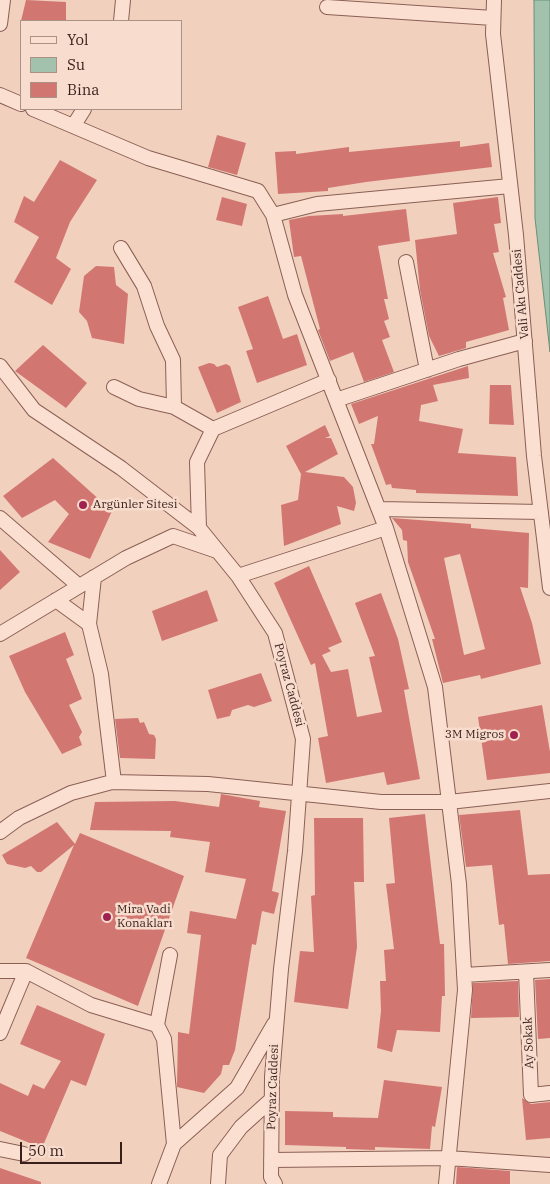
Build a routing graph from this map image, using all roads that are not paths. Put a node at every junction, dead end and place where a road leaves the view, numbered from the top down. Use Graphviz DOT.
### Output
graph roads {
  1 [pos="2,0"];
  2 [pos="123,0"];
  3 [pos="494,0"];
  4 [pos="326,7"];
  5 [pos="494,18"];
  6 [pos="121,20"];
  7 [pos="0,24"];
  8 [pos="0,95"];
  9 [pos="20,104"];
  10 [pos="36,110"];
  11 [pos="83,110"];
  12 [pos="74,125"];
  13 [pos="510,186"];
  14 [pos="274,215"];
  15 [pos="121,248"];
  16 [pos="406,262"];
  17 [pos="525,341"];
  18 [pos="0,366"];
  19 [pos="426,370"];
  20 [pos="328,380"];
  21 [pos="114,387"];
  22 [pos="336,400"];
  23 [pos="174,407"];
  24 [pos="213,429"];
  25 [pos="379,509"];
  26 [pos="541,512"];
  27 [pos="0,518"];
  28 [pos="199,528"];
  29 [pos="386,528"];
  30 [pos="217,551"];
  31 [pos="238,576"];
  32 [pos="94,577"];
  33 [pos="79,586"];
  34 [pos="550,588"];
  35 [pos="56,600"];
  36 [pos="89,624"];
  37 [pos="0,634"];
  38 [pos="114,782"];
  39 [pos="550,791"];
  40 [pos="299,794"];
  41 [pos="449,802"];
  42 [pos="0,832"];
  43 [pos="170,955"];
  44 [pos="0,970"];
  45 [pos="550,970"];
  46 [pos="26,971"];
  47 [pos="526,972"];
  48 [pos="464,975"];
  49 [pos="277,1019"];
  50 [pos="157,1025"];
  51 [pos="0,1033"];
  52 [pos="550,1093"];
  53 [pos="272,1099"];
  54 [pos="174,1144"];
  55 [pos="0,1149"];
  56 [pos="24,1154"];
  57 [pos="448,1158"];
  58 [pos="271,1160"];
  59 [pos="550,1165"];
  60 [pos="159,1184"];
  61 [pos="218,1184"];
  62 [pos="275,1184"];
  63 [pos="446,1184"];
  1 -- 7 [label="street"];
  2 -- 6 [label="street"];
  3 -- 5 [label="street, Vali Akı Caddesi"];
  4 -- 5 [label="street"];
  5 -- 13 [label="street, Vali Akı Caddesi"];
  8 -- 9 [label="street"];
  10 -- 12 [label="street"];
  11 -- 12 [label="street"];
  12 -- 14 [label="street"];
  13 -- 14 [label="street"];
  13 -- 17 [label="street, Vali Akı Caddesi"];
  14 -- 20 [label="street"];
  15 -- 23 [label="street"];
  16 -- 19 [label="street"];
  17 -- 19 [label="street"];
  17 -- 26 [label="street, Vali Akı Caddesi"];
  18 -- 28 [label="street, Poyraz Caddesi"];
  19 -- 22 [label="street"];
  20 -- 22 [label="street"];
  20 -- 24 [label="street"];
  21 -- 23 [label="street"];
  22 -- 25 [label="street"];
  23 -- 24 [label="street"];
  24 -- 28 [label="street"];
  25 -- 26 [label="street"];
  25 -- 29 [label="street"];
  26 -- 34 [label="street, Vali Akı Caddesi"];
  27 -- 33 [label="street"];
  28 -- 30 [label="street, Poyraz Caddesi"];
  29 -- 31 [label="street"];
  29 -- 41 [label="street"];
  30 -- 31 [label="street, Poyraz Caddesi"];
  30 -- 32 [label="street"];
  31 -- 40 [label="street, Poyraz Caddesi"];
  32 -- 33 [label="street"];
  32 -- 36 [label="street"];
  33 -- 35 [label="street"];
  35 -- 36 [label="street"];
  35 -- 37 [label="street"];
  36 -- 38 [label="street"];
  38 -- 40 [label="street"];
  38 -- 42 [label="street"];
  39 -- 41 [label="street"];
  40 -- 41 [label="street"];
  40 -- 49 [label="street, Poyraz Caddesi"];
  41 -- 48 [label="street"];
  43 -- 50 [label="street"];
  44 -- 46 [label="street"];
  45 -- 47 [label="street"];
  46 -- 50 [label="street"];
  46 -- 51 [label="street"];
  47 -- 48 [label="street"];
  47 -- 52 [label="street, Ay Sokak"];
  48 -- 57 [label="street"];
  49 -- 53 [label="street, Poyraz Caddesi"];
  49 -- 54 [label="street"];
  50 -- 54 [label="street"];
  53 -- 58 [label="street, Poyraz Caddesi"];
  53 -- 61 [label="street"];
  54 -- 60 [label="street"];
  55 -- 56 [label="street"];
  57 -- 58 [label="street"];
  57 -- 59 [label="street"];
  57 -- 63 [label="street"];
  58 -- 62 [label="street, Poyraz Caddesi"];
}
